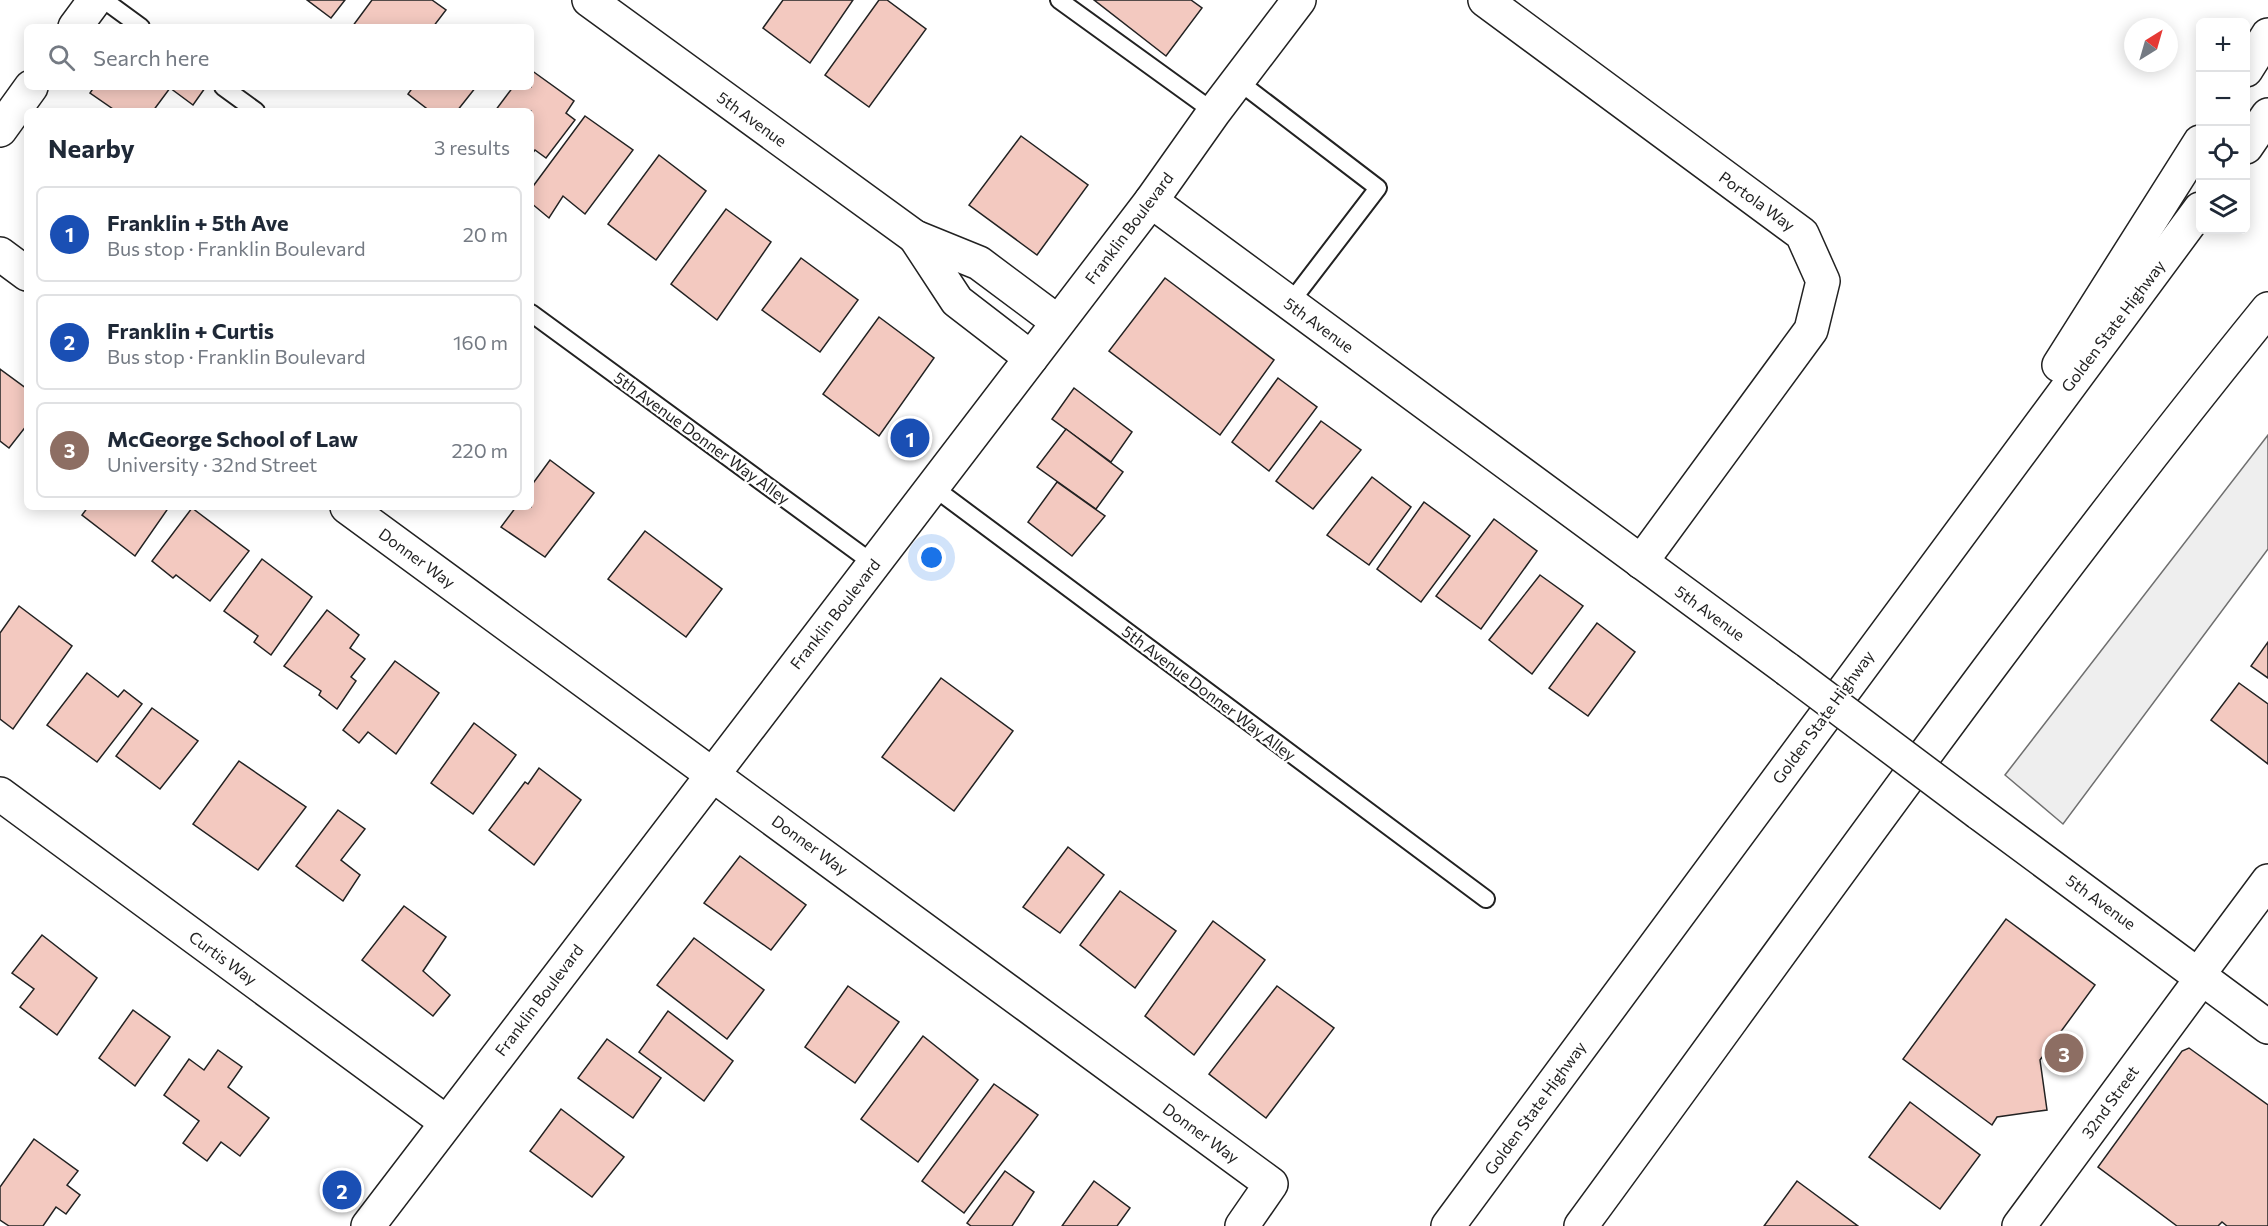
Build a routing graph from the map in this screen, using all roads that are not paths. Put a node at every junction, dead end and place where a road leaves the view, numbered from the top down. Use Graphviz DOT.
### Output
graph roads {
  1 [pos="95,0"];
  2 [pos="104,0"];
  3 [pos="589,0"];
  4 [pos="1059,0"];
  5 [pos="1299,0"];
  6 [pos="1485,0"];
  7 [pos="77,24"];
  8 [pos="137,24"];
  9 [pos="2268,35"];
  10 [pos="2250,64"];
  11 [pos="1238,81"];
  12 [pos="29,90"];
  13 [pos="227,90"];
  14 [pos="252,108"];
  15 [pos="1214,112"];
  16 [pos="2268,115"];
  17 [pos="0,130"];
  18 [pos="2250,141"];
  19 [pos="2196,148"];
  20 [pos="1151,201"];
  21 [pos="2196,214"];
  22 [pos="915,237"];
  23 [pos="0,254"];
  24 [pos="24,272"];
  25 [pos="2268,296"];
  26 [pos="1290,303"];
  27 [pos="2268,309"];
  28 [pos="534,315"];
  29 [pos="1058,322"];
  30 [pos="1031,358"];
  31 [pos="2174,424"];
  32 [pos="933,487"];
  33 [pos="351,510"];
  34 [pos="1641,562"];
  35 [pos="874,564"];
  36 [pos="1924,580"];
  37 [pos="711,773"];
  38 [pos="0,794"];
  39 [pos="2268,881"];
  40 [pos="1486,899"];
  41 [pos="2200,976"];
  42 [pos="2268,1027"];
  43 [pos="446,1122"];
  44 [pos="368,1226"];
  45 [pos="1242,1226"];
  46 [pos="1448,1226"];
  47 [pos="1581,1226"];
  48 [pos="2019,1226"];
  1 -- 7 [label="main road"];
  2 -- 8 [label="lane"];
  3 -- 22 [label="main road, 5th Avenue"];
  4 -- 15 [label="lane"];
  5 -- 11 [label="main road, Franklin Boulevard"];
  6 -- 34 [label="main road, Portola Way"];
  9 -- 10 [label="main road"];
  11 -- 15 [label="main road, Franklin Boulevard"];
  11 -- 26 [label="lane"];
  12 -- 17 [label="main road"];
  13 -- 14 [label="lane"];
  15 -- 20 [label="main road, Franklin Boulevard"];
  16 -- 18 [label="main road"];
  19 -- 36 [label="main road"];
  20 -- 26 [label="main road, 5th Avenue"];
  20 -- 29 [label="main road, Franklin Boulevard"];
  21 -- 36 [label="main road, Golden State Highway"];
  22 -- 29 [label="main road, 5th Avenue"];
  22 -- 30 [label="main road, 5th Avenue"];
  23 -- 24 [label="main road"];
  25 -- 31 [label="main road"];
  26 -- 34 [label="main road, 5th Avenue"];
  27 -- 31 [label="main road"];
  28 -- 35 [label="lane, 5th Avenue Donner Way Alley"];
  29 -- 30 [label="main road, Franklin Boulevard"];
  30 -- 32 [label="main road, Franklin Boulevard"];
  31 -- 47 [label="main road"];
  32 -- 35 [label="main road, Franklin Boulevard"];
  32 -- 40 [label="lane, 5th Avenue Donner Way Alley"];
  33 -- 37 [label="main road, Donner Way"];
  34 -- 41 [label="main road, 5th Avenue, bridge"];
  35 -- 37 [label="main road, Franklin Boulevard"];
  36 -- 46 [label="main road, Golden State Highway"];
  37 -- 43 [label="main road, Franklin Boulevard"];
  37 -- 45 [label="main road, Donner Way"];
  38 -- 43 [label="main road, Curtis Way"];
  39 -- 41 [label="main road, 32nd Street"];
  41 -- 42 [label="main road, 5th Avenue"];
  41 -- 48 [label="main road, 32nd Street"];
  43 -- 44 [label="main road, Franklin Boulevard"];
}
